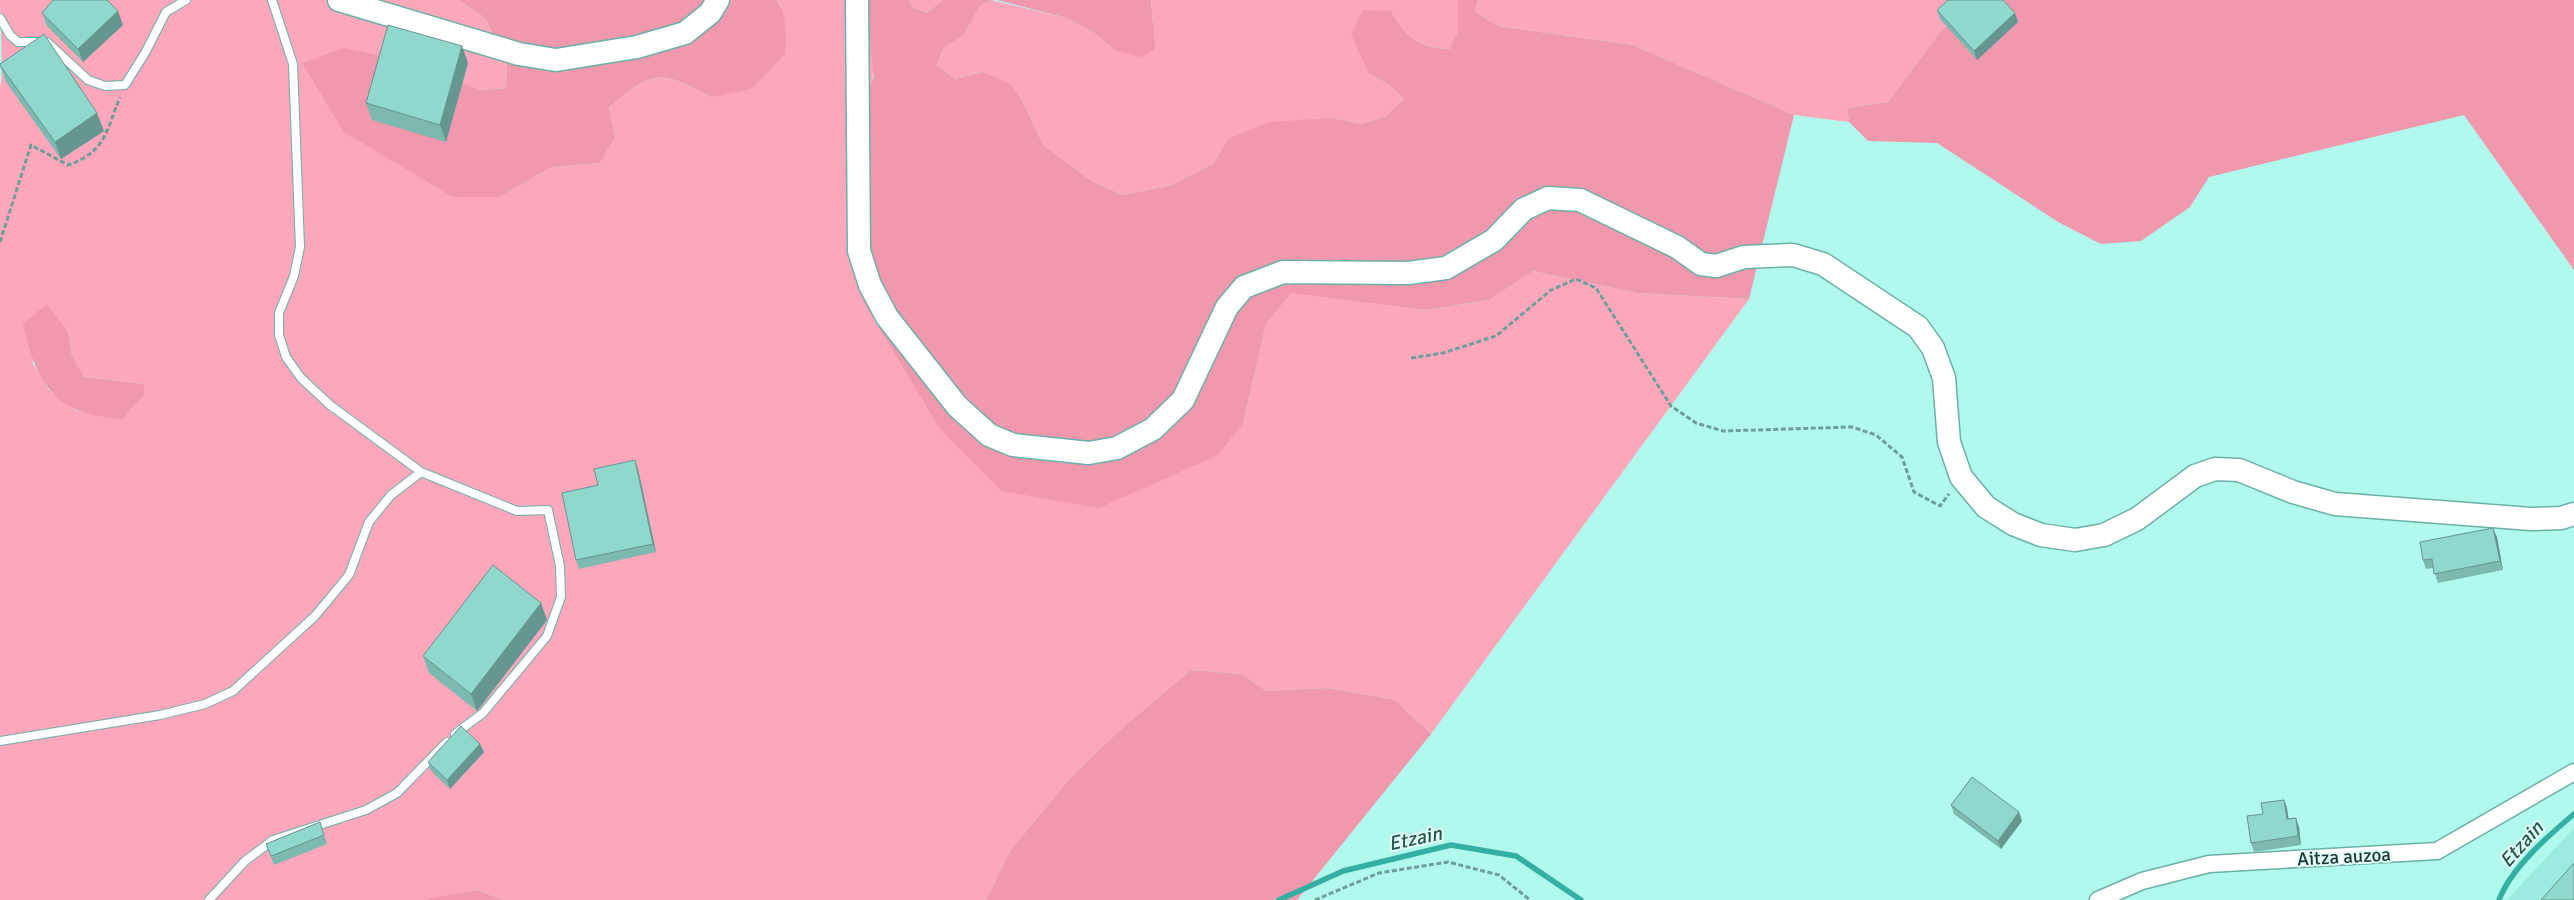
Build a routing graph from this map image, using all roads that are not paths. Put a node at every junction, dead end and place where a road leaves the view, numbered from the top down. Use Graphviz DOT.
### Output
graph roads {
  1 [pos="186,0"];
  2 [pos="272,0"];
  3 [pos="339,0"];
  4 [pos="718,0"];
  5 [pos="857,0"];
  6 [pos="0,18"];
  7 [pos="421,472"];
  8 [pos="2574,514"];
  9 [pos="0,741"];
  10 [pos="2574,772"];
  11 [pos="209,900"];
  12 [pos="2098,900"];
  1 -- 6 [label="lane"];
  2 -- 7 [label="lane"];
  3 -- 4 [label="street"];
  5 -- 8 [label="street"];
  7 -- 9 [label="lane"];
  7 -- 11 [label="lane"];
  10 -- 12 [label="street, Aitza auzoa"];
}
